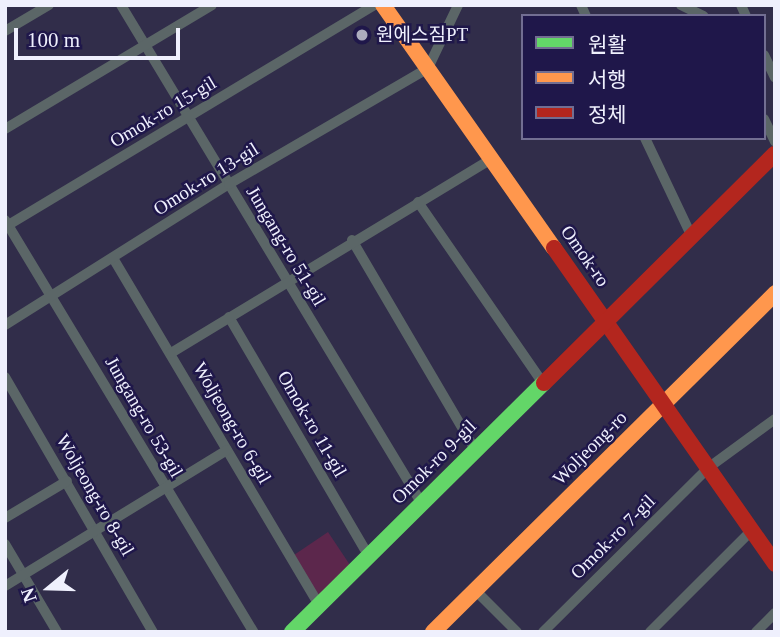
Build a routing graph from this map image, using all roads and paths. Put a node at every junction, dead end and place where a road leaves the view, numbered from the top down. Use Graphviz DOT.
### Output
graph roads {
  1 [pos="49,5"];
  2 [pos="121,5"];
  3 [pos="212,5"];
  4 [pos="374,5"];
  5 [pos="383,5"];
  6 [pos="458,5"];
  7 [pos="681,5"];
  8 [pos="700,14"];
  9 [pos="5,31"];
  10 [pos="146,46"];
  11 [pos="766,59"];
  12 [pos="428,68"];
  13 [pos="775,78"];
  14 [pos="189,117"];
  15 [pos="766,123"];
  16 [pos="5,129"];
  17 [pos="646,140"];
  18 [pos="775,142"];
  19 [pos="775,154"];
  20 [pos="491,159"];
  21 [pos="229,184"];
  22 [pos="418,202"];
  23 [pos="6,224"];
  24 [pos="691,235"];
  25 [pos="352,240"];
  26 [pos="113,258"];
  27 [pos="287,281"];
  28 [pos="775,293"];
  29 [pos="54,296"];
  30 [pos="229,317"];
  31 [pos="605,320"];
  32 [pos="5,324"];
  33 [pos="171,353"];
  34 [pos="5,377"];
  35 [pos="543,383"];
  36 [pos="664,405"];
  37 [pos="775,419"];
  38 [pos="227,450"];
  39 [pos="476,451"];
  40 [pos="708,468"];
  41 [pos="67,481"];
  42 [pos="164,488"];
  43 [pos="422,504"];
  44 [pos="5,518"];
  45 [pos="96,530"];
  46 [pos="751,530"];
  47 [pos="5,544"];
  48 [pos="364,548"];
  49 [pos="775,564"];
  50 [pos="24,575"];
  51 [pos="5,586"];
  52 [pos="475,590"];
  53 [pos="319,605"];
  54 [pos="775,613"];
  55 [pos="57,632"];
  56 [pos="153,632"];
  57 [pos="254,632"];
  58 [pos="292,632"];
  59 [pos="433,632"];
  60 [pos="517,632"];
  61 [pos="543,632"];
  62 [pos="650,632"];
  63 [pos="756,632"];
  1 -- 9 [label="street"];
  2 -- 10 [label="street, Jungang-ro 51-gil"];
  3 -- 10 [label="street"];
  4 -- 14 [label="street, Omok-ro 15-gil"];
  5 -- 12 [label="street, Omok-ro"];
  6 -- 12 [label="street"];
  7 -- 8 [label="street"];
  10 -- 14 [label="street, Jungang-ro 51-gil"];
  10 -- 16 [label="street"];
  11 -- 13 [label="street"];
  12 -- 20 [label="street, Omok-ro"];
  12 -- 21 [label="street, Omok-ro 13-gil"];
  14 -- 21 [label="street, Jungang-ro 51-gil"];
  14 -- 23 [label="street, Omok-ro 15-gil"];
  15 -- 18 [label="street"];
  17 -- 24 [label="street"];
  19 -- 24 [label="street, Omok-ro 9-gil"];
  20 -- 22 [label="street"];
  20 -- 31 [label="street, Omok-ro"];
  21 -- 26 [label="street, Omok-ro 13-gil"];
  21 -- 27 [label="street, Jungang-ro 51-gil"];
  22 -- 25 [label="street"];
  22 -- 35 [label="street"];
  23 -- 29 [label="street, Jungang-ro 53-gil"];
  24 -- 31 [label="street, Omok-ro 9-gil"];
  25 -- 27 [label="street"];
  25 -- 39 [label="street"];
  26 -- 29 [label="street, Omok-ro 13-gil"];
  26 -- 33 [label="street, Woljeong-ro 6-gil"];
  27 -- 30 [label="street"];
  27 -- 43 [label="street, Jungang-ro 51-gil"];
  28 -- 36 [label="street, Woljeong-ro"];
  29 -- 32 [label="street, Omok-ro 13-gil"];
  29 -- 42 [label="street, Jungang-ro 53-gil"];
  30 -- 33 [label="street"];
  30 -- 48 [label="street, Omok-ro 11-gil"];
  31 -- 35 [label="street, Omok-ro 9-gil"];
  31 -- 36 [label="street, Omok-ro"];
  33 -- 38 [label="street, Woljeong-ro 6-gil"];
  34 -- 41 [label="street, Woljeong-ro 8-gil"];
  35 -- 39 [label="street, Omok-ro 9-gil"];
  36 -- 40 [label="street, Omok-ro"];
  36 -- 52 [label="street, Woljeong-ro"];
  37 -- 40 [label="street"];
  38 -- 42 [label="street"];
  38 -- 53 [label="street, Woljeong-ro 6-gil"];
  39 -- 43 [label="street, Omok-ro 9-gil"];
  40 -- 46 [label="street, Omok-ro"];
  40 -- 61 [label="street, Omok-ro 7-gil"];
  41 -- 44 [label="street"];
  41 -- 45 [label="street, Woljeong-ro 8-gil"];
  42 -- 45 [label="street"];
  42 -- 57 [label="street, Jungang-ro 53-gil"];
  43 -- 53 [label="street, Omok-ro 9-gil"];
  45 -- 50 [label="street"];
  45 -- 56 [label="street, Woljeong-ro 8-gil"];
  46 -- 49 [label="street, Omok-ro"];
  46 -- 62 [label="street"];
  47 -- 50 [label="street"];
  50 -- 51 [label="street"];
  50 -- 55 [label="street"];
  52 -- 59 [label="street, Woljeong-ro"];
  52 -- 60 [label="street"];
  53 -- 58 [label="street, Omok-ro 9-gil"];
  54 -- 63 [label="street"];
}
